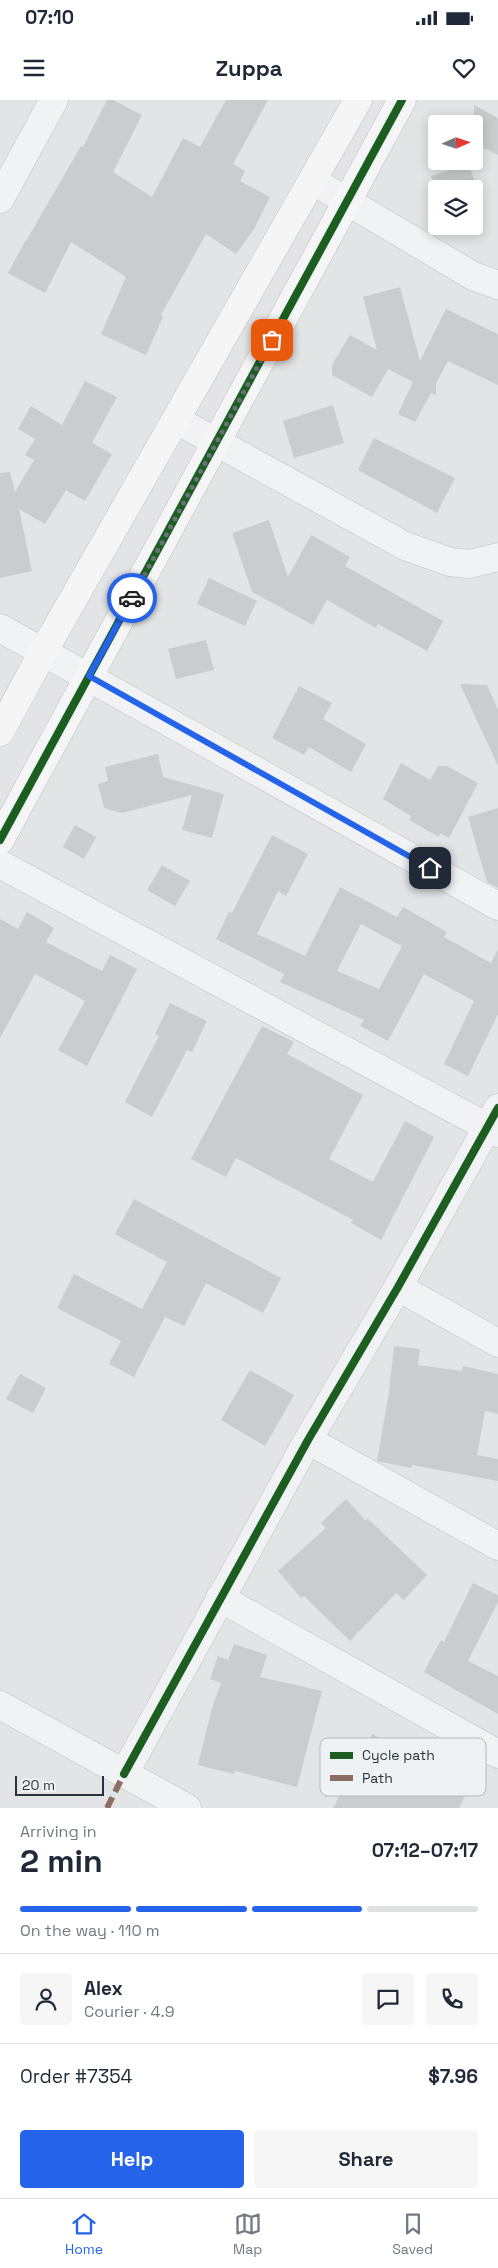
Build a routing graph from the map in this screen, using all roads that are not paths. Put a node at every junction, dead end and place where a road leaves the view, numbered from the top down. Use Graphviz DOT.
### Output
graph roads {
  1 [pos="54,100"];
  2 [pos="358,100"];
  3 [pos="402,100"];
  4 [pos="313,181"];
  5 [pos="0,199"];
  6 [pos="347,201"];
  7 [pos="498,285"];
  8 [pos="176,420"];
  9 [pos="216,444"];
  10 [pos="498,557"];
  11 [pos="0,628"];
  12 [pos="43,652"];
  13 [pos="89,676"];
  14 [pos="0,732"];
  15 [pos="0,840"];
  16 [pos="0,864"];
  17 [pos="498,906"];
  18 [pos="495,1123"];
  19 [pos="398,1287"];
  20 [pos="498,1343"];
  21 [pos="308,1440"];
  22 [pos="498,1546"];
  23 [pos="220,1598"];
  24 [pos="0,1704"];
  25 [pos="469,1738"];
  26 [pos="486,1747"];
  27 [pos="498,1754"];
  28 [pos="124,1774"];
  29 [pos="187,1808"];
  1 -- 5 [label="street"];
  2 -- 4 [label="street"];
  3 -- 6 [label="street"];
  4 -- 6 [label="street"];
  4 -- 8 [label="street"];
  6 -- 7 [label="street"];
  6 -- 9 [label="street"];
  8 -- 9 [label="street"];
  8 -- 12 [label="street"];
  9 -- 10 [label="street"];
  9 -- 13 [label="street"];
  11 -- 12 [label="street"];
  12 -- 13 [label="street"];
  12 -- 14 [label="street"];
  13 -- 15 [label="street"];
  13 -- 17 [label="street"];
  16 -- 18 [label="street"];
  18 -- 19 [label="street"];
  19 -- 20 [label="street"];
  19 -- 21 [label="street"];
  21 -- 22 [label="street"];
  21 -- 23 [label="street"];
  23 -- 25 [label="street"];
  23 -- 28 [label="street"];
  24 -- 28 [label="street"];
  26 -- 27 [label="street"];
  28 -- 29 [label="street"];
}
